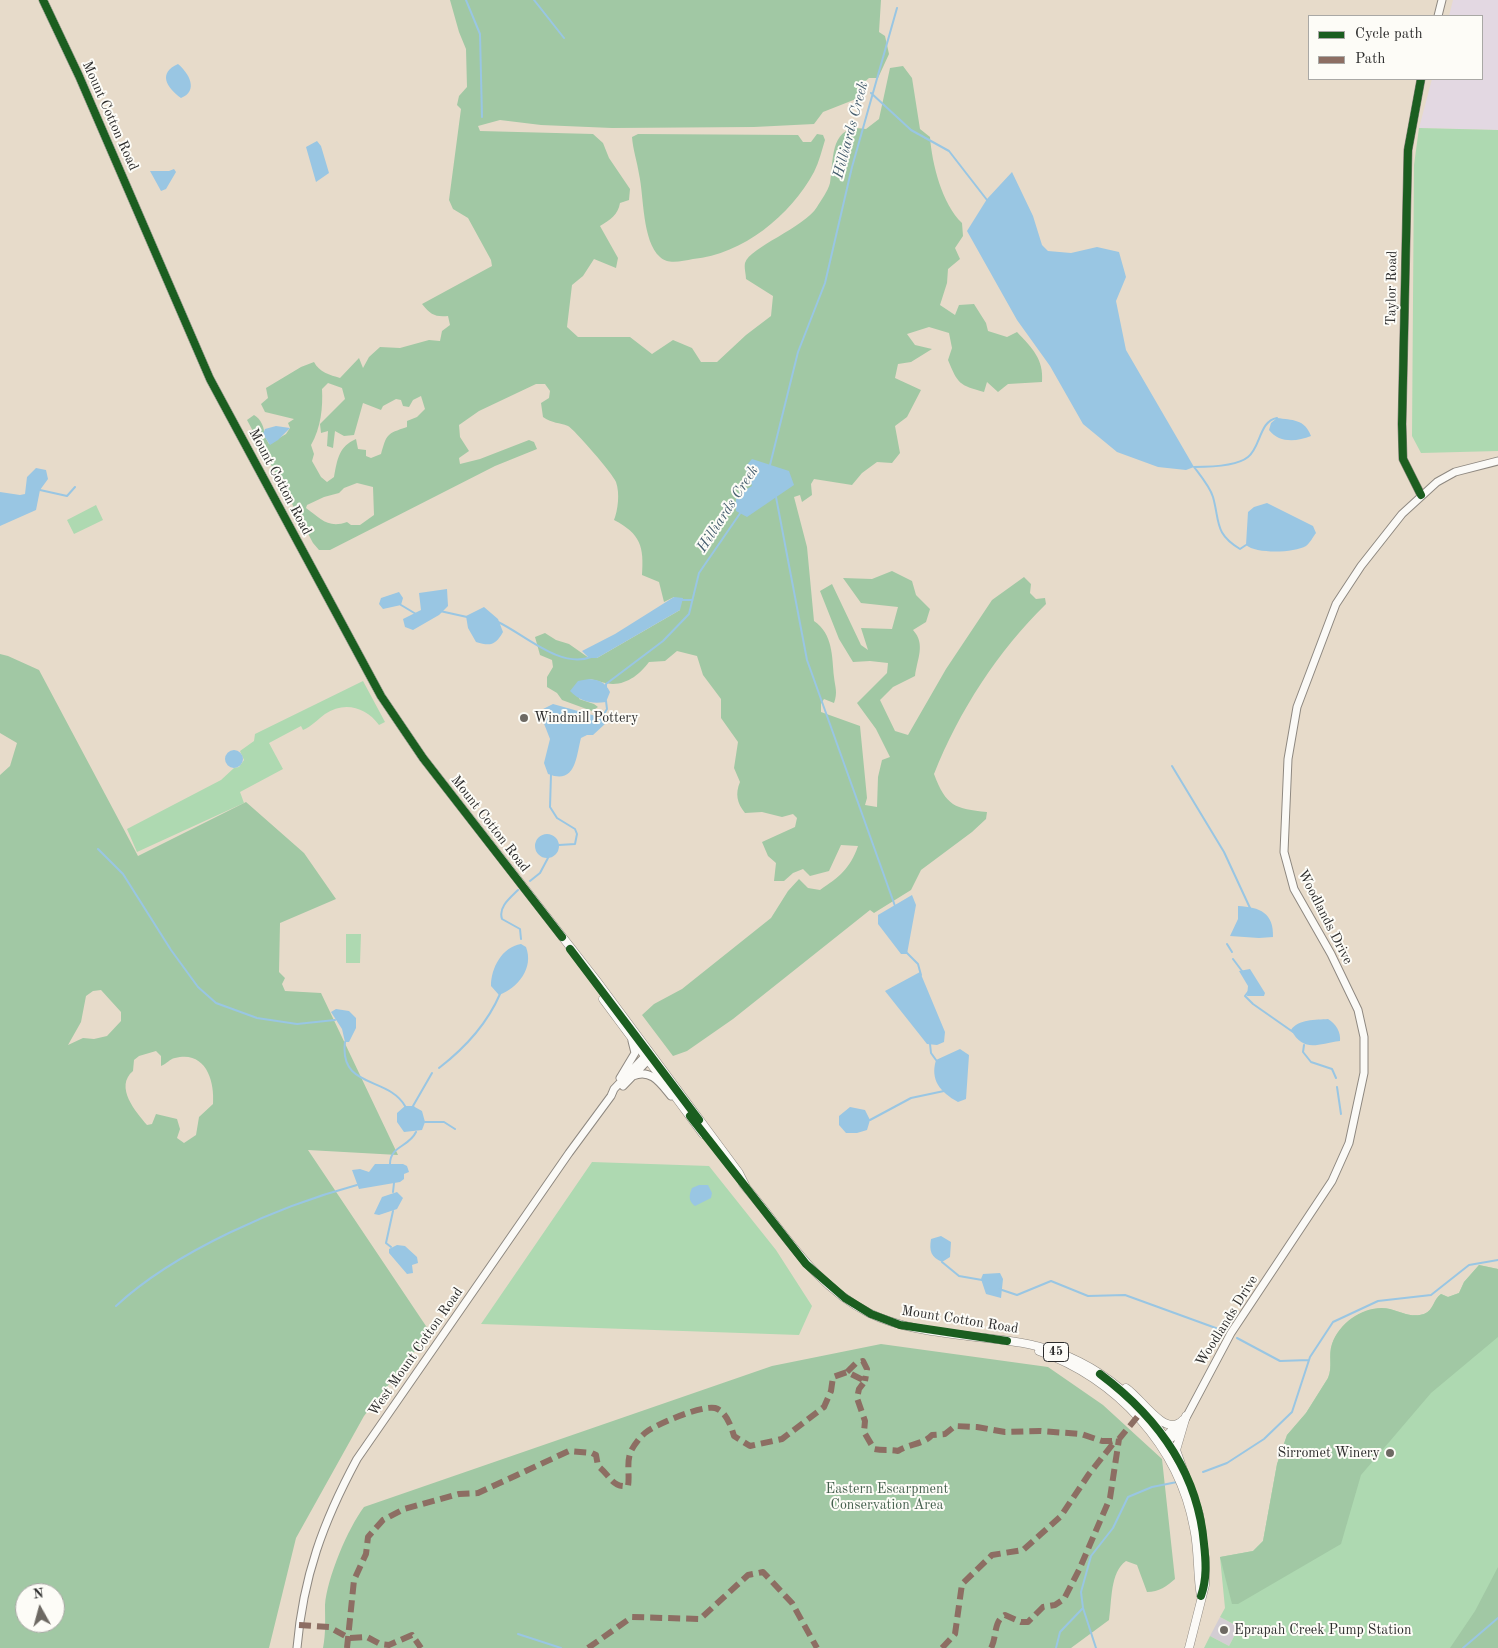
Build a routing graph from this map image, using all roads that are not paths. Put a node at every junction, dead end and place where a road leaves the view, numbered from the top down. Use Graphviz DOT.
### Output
graph roads {
  1 [pos="43,0"];
  2 [pos="1442,0"];
  3 [pos="1438,15"];
  4 [pos="1422,80"];
  5 [pos="1498,461"];
  6 [pos="1421,495"];
  7 [pos="570,949"];
  8 [pos="630,1037"];
  9 [pos="648,1056"];
  10 [pos="633,1076"];
  11 [pos="612,1093"];
  12 [pos="690,1116"];
  13 [pos="746,1187"];
  14 [pos="1007,1341"];
  15 [pos="1100,1374"];
  16 [pos="1184,1418"];
  17 [pos="1154,1436"];
  18 [pos="1165,1440"];
  19 [pos="1180,1462"];
  20 [pos="1198,1581"];
  21 [pos="1201,1596"];
  22 [pos="297,1648"];
  23 [pos="1188,1648"];
  1 -- 7 [label="main road, Mount Cotton Road / 45"];
  2 -- 3 [label="main road"];
  4 -- 6 [label="main road, Taylor Road"];
  5 -- 6 [label="main road, Woodlands Drive"];
  6 -- 16 [label="main road, Woodlands Drive"];
  7 -- 8 [label="main road, Mount Cotton Road"];
  7 -- 9 [label="main road, Mount Cotton Road / 45"];
  8 -- 9 [label="main road, Mount Cotton Road / 45"];
  8 -- 11 [label="main road"];
  9 -- 10 [label="main road"];
  9 -- 11 [label="main road"];
  9 -- 12 [label="main road, Mount Cotton Road / 45"];
  9 -- 13 [label="main road, Mount Cotton Road / 45"];
  10 -- 11 [label="main road"];
  10 -- 12 [label="main road"];
  11 -- 22 [label="main road, West Mount Cotton Road"];
  12 -- 13 [label="main road, Mount Cotton Road / 45"];
  13 -- 14 [label="main road, Mount Cotton Road / 45"];
  14 -- 15 [label="main road, Mount Cotton Road / 45"];
  14 -- 17 [label="main road"];
  15 -- 16 [label="main road"];
  15 -- 18 [label="main road, Mount Cotton Road / 45"];
  16 -- 18 [label="main road"];
  16 -- 19 [label="main road"];
  17 -- 18 [label="main road"];
  17 -- 20 [label="main road"];
  18 -- 19 [label="main road, Mount Cotton Road / 45"];
  18 -- 20 [label="main road"];
  19 -- 21 [label="main road"];
  20 -- 21 [label="main road"];
  21 -- 23 [label="main road"];
}
